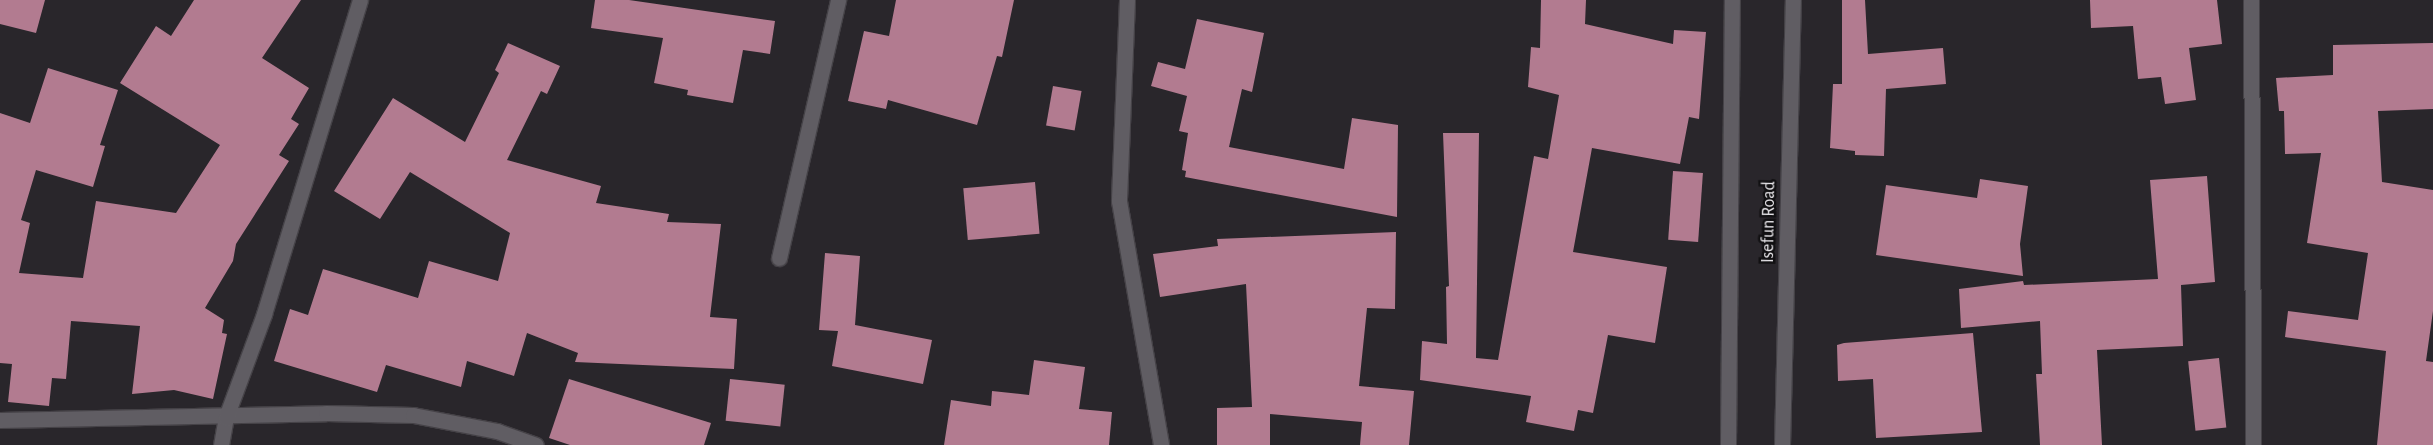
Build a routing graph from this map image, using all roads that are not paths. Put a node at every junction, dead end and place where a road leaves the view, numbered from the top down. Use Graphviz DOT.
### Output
graph roads {
  1 [pos="360,0"];
  2 [pos="838,0"];
  3 [pos="1127,0"];
  4 [pos="1732,0"];
  5 [pos="1793,0"];
  6 [pos="2251,0"];
  7 [pos="778,258"];
  8 [pos="226,417"];
  9 [pos="0,420"];
  10 [pos="222,445"];
  11 [pos="536,445"];
  12 [pos="1161,445"];
  13 [pos="1728,445"];
  14 [pos="1782,445"];
  15 [pos="2253,445"];
  1 -- 8 [label="street"];
  2 -- 7 [label="street"];
  3 -- 12 [label="street"];
  4 -- 13 [label="street"];
  5 -- 14 [label="street, Isefun Road"];
  6 -- 15 [label="street"];
  8 -- 9 [label="street"];
  8 -- 10 [label="street"];
  8 -- 11 [label="street"];
}
